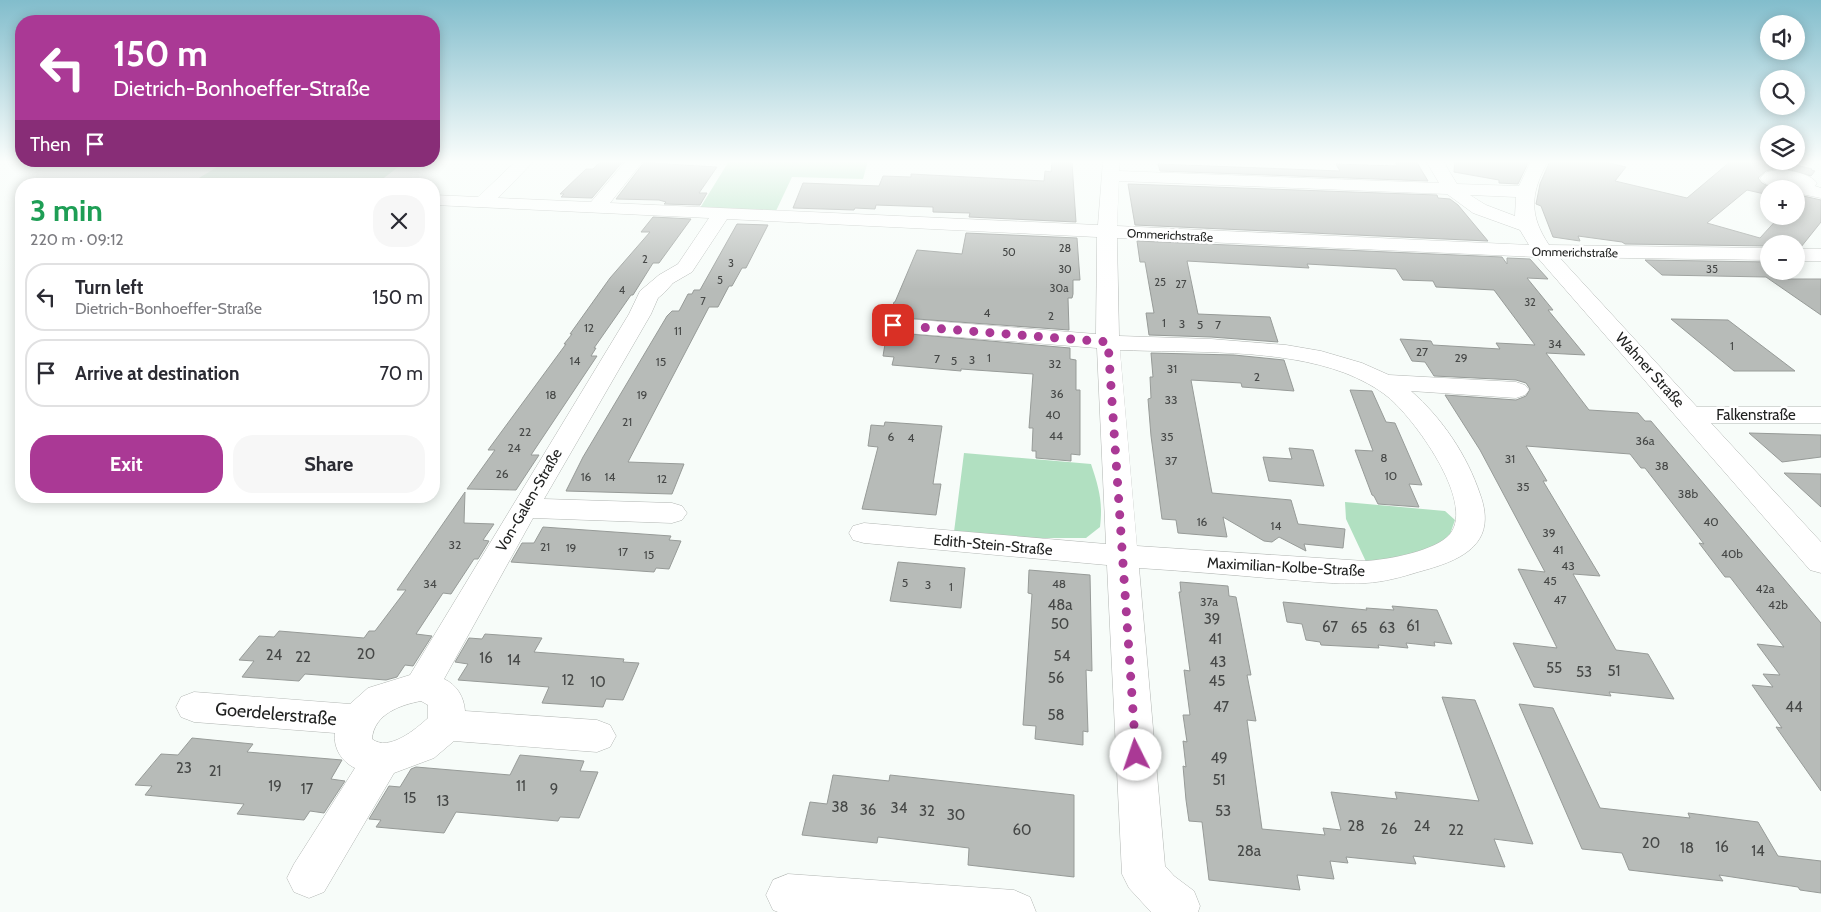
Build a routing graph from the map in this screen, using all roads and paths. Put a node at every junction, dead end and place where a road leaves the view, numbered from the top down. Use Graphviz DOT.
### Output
graph roads {
  1 [pos="512,204"];
  2 [pos="600,204"];
  3 [pos="1109,204"];
  4 [pos="1472,204"];
  5 [pos="1526,204"];
  6 [pos="596,208"];
  7 [pos="721,214"];
  8 [pos="1528,226"];
  9 [pos="1107,232"];
  10 [pos="1544,252"];
  11 [pos="1760,254"];
  12 [pos="1805,254"];
  13 [pos="1821,255"];
  14 [pos="893,325"];
  15 [pos="1108,342"];
  16 [pos="1384,382"];
  17 [pos="1516,390"];
  18 [pos="1690,415"];
  19 [pos="1821,415"];
  20 [pos="524,508"];
  21 [pos="672,513"];
  22 [pos="864,533"];
  23 [pos="1122,556"];
  24 [pos="1821,562"];
  25 [pos="421,686"];
  26 [pos="194,707"];
  27 [pos="358,720"];
  28 [pos="446,725"];
  29 [pos="597,736"];
  30 [pos="382,758"];
  31 [pos="309,878"];
  32 [pos="788,895"];
  33 [pos="1182,910"];
  34 [pos="1014,912"];
  1 -- 6 [label="street, Ommerichstraße"];
  2 -- 6 [label="street"];
  3 -- 9 [label="street"];
  4 -- 8 [label="street"];
  5 -- 8 [label="street, Wahner Straße"];
  6 -- 7 [label="street, Ommerichstraße"];
  7 -- 9 [label="street, Ommerichstraße"];
  7 -- 20 [label="street, Von-Galen-Straße"];
  8 -- 10 [label="street, Wahner Straße"];
  9 -- 10 [label="street, Ommerichstraße"];
  9 -- 15 [label="street"];
  10 -- 11 [label="street, Ommerichstraße"];
  10 -- 18 [label="street, Wahner Straße"];
  12 -- 13 [label="street"];
  14 -- 15 [label="street, Maximilian-Kolbe-Straße"];
  15 -- 16 [label="street, Maximilian-Kolbe-Straße"];
  15 -- 23 [label="street"];
  16 -- 17 [label="street, Maximilian-Kolbe-Straße"];
  16 -- 23 [label="street, Maximilian-Kolbe-Straße"];
  18 -- 19 [label="street, Falkenstraße"];
  18 -- 24 [label="street, Wahner Straße"];
  20 -- 21 [label="street"];
  20 -- 25 [label="street, Von-Galen-Straße"];
  22 -- 23 [label="street, Edith-Stein-Straße"];
  23 -- 33 [label="street"];
  25 -- 27 [label="street"];
  25 -- 28 [label="street"];
  26 -- 27 [label="street, Goerdelerstraße"];
  27 -- 30 [label="street"];
  28 -- 29 [label="street"];
  28 -- 30 [label="street"];
  30 -- 31 [label="street"];
  32 -- 34 [label="street"];
}
